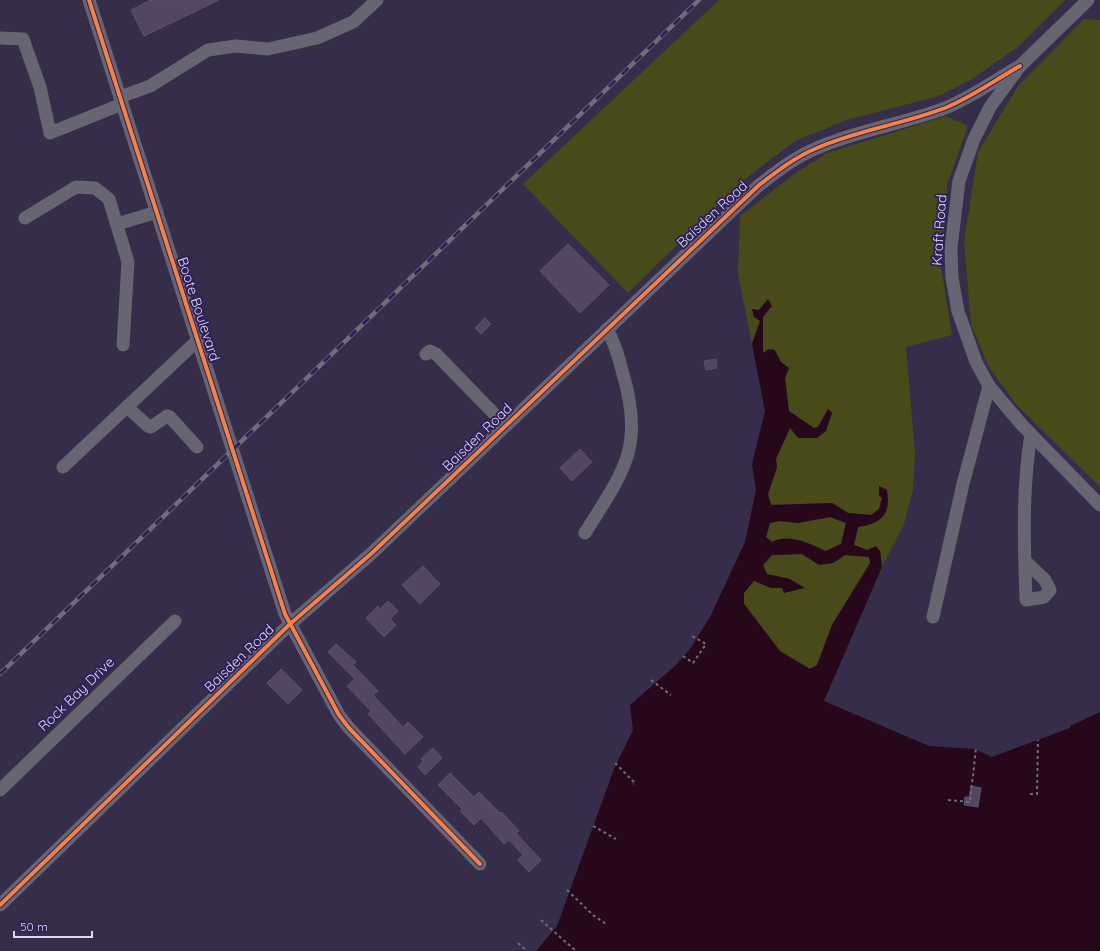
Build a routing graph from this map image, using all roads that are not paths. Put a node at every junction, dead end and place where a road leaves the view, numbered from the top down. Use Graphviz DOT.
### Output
graph roads {
  1 [pos="89,0"];
  2 [pos="377,0"];
  3 [pos="1088,0"];
  4 [pos="0,38"];
  5 [pos="1020,66"];
  6 [pos="969,96"];
  7 [pos="121,100"];
  8 [pos="990,107"];
  9 [pos="157,212"];
  10 [pos="25,218"];
  11 [pos="116,224"];
  12 [pos="606,329"];
  13 [pos="197,341"];
  14 [pos="122,345"];
  15 [pos="426,354"];
  16 [pos="989,386"];
  17 [pos="128,407"];
  18 [pos="505,425"];
  19 [pos="1031,434"];
  20 [pos="197,447"];
  21 [pos="63,467"];
  22 [pos="1100,506"];
  23 [pos="585,533"];
  24 [pos="1024,561"];
  25 [pos="933,617"];
  26 [pos="175,621"];
  27 [pos="290,624"];
  28 [pos="0,790"];
  29 [pos="480,864"];
  30 [pos="0,905"];
  1 -- 7 [label="street, Boote Boulevard"];
  2 -- 7 [label="street"];
  3 -- 5 [label="street, Kraft Road"];
  4 -- 7 [label="street"];
  5 -- 6 [label="street, Baisden Road"];
  5 -- 8 [label="street, Kraft Road"];
  6 -- 8 [label="street"];
  6 -- 12 [label="street, Baisden Road"];
  7 -- 9 [label="street, Boote Boulevard"];
  8 -- 16 [label="street, Kraft Road"];
  9 -- 11 [label="street"];
  9 -- 13 [label="street, Boote Boulevard"];
  10 -- 11 [label="street"];
  11 -- 14 [label="street"];
  12 -- 18 [label="street, Baisden Road"];
  12 -- 23 [label="street"];
  13 -- 17 [label="street"];
  13 -- 27 [label="street, Boote Boulevard"];
  15 -- 18 [label="street"];
  16 -- 19 [label="street, Kraft Road"];
  16 -- 25 [label="street"];
  17 -- 20 [label="street"];
  17 -- 21 [label="street"];
  18 -- 27 [label="street, Baisden Road"];
  19 -- 22 [label="street, Kraft Road"];
  19 -- 24 [label="street"];
  26 -- 28 [label="street, Rock Bay Drive"];
  27 -- 29 [label="street, Boote Boulevard"];
  27 -- 30 [label="street, Baisden Road"];
}
